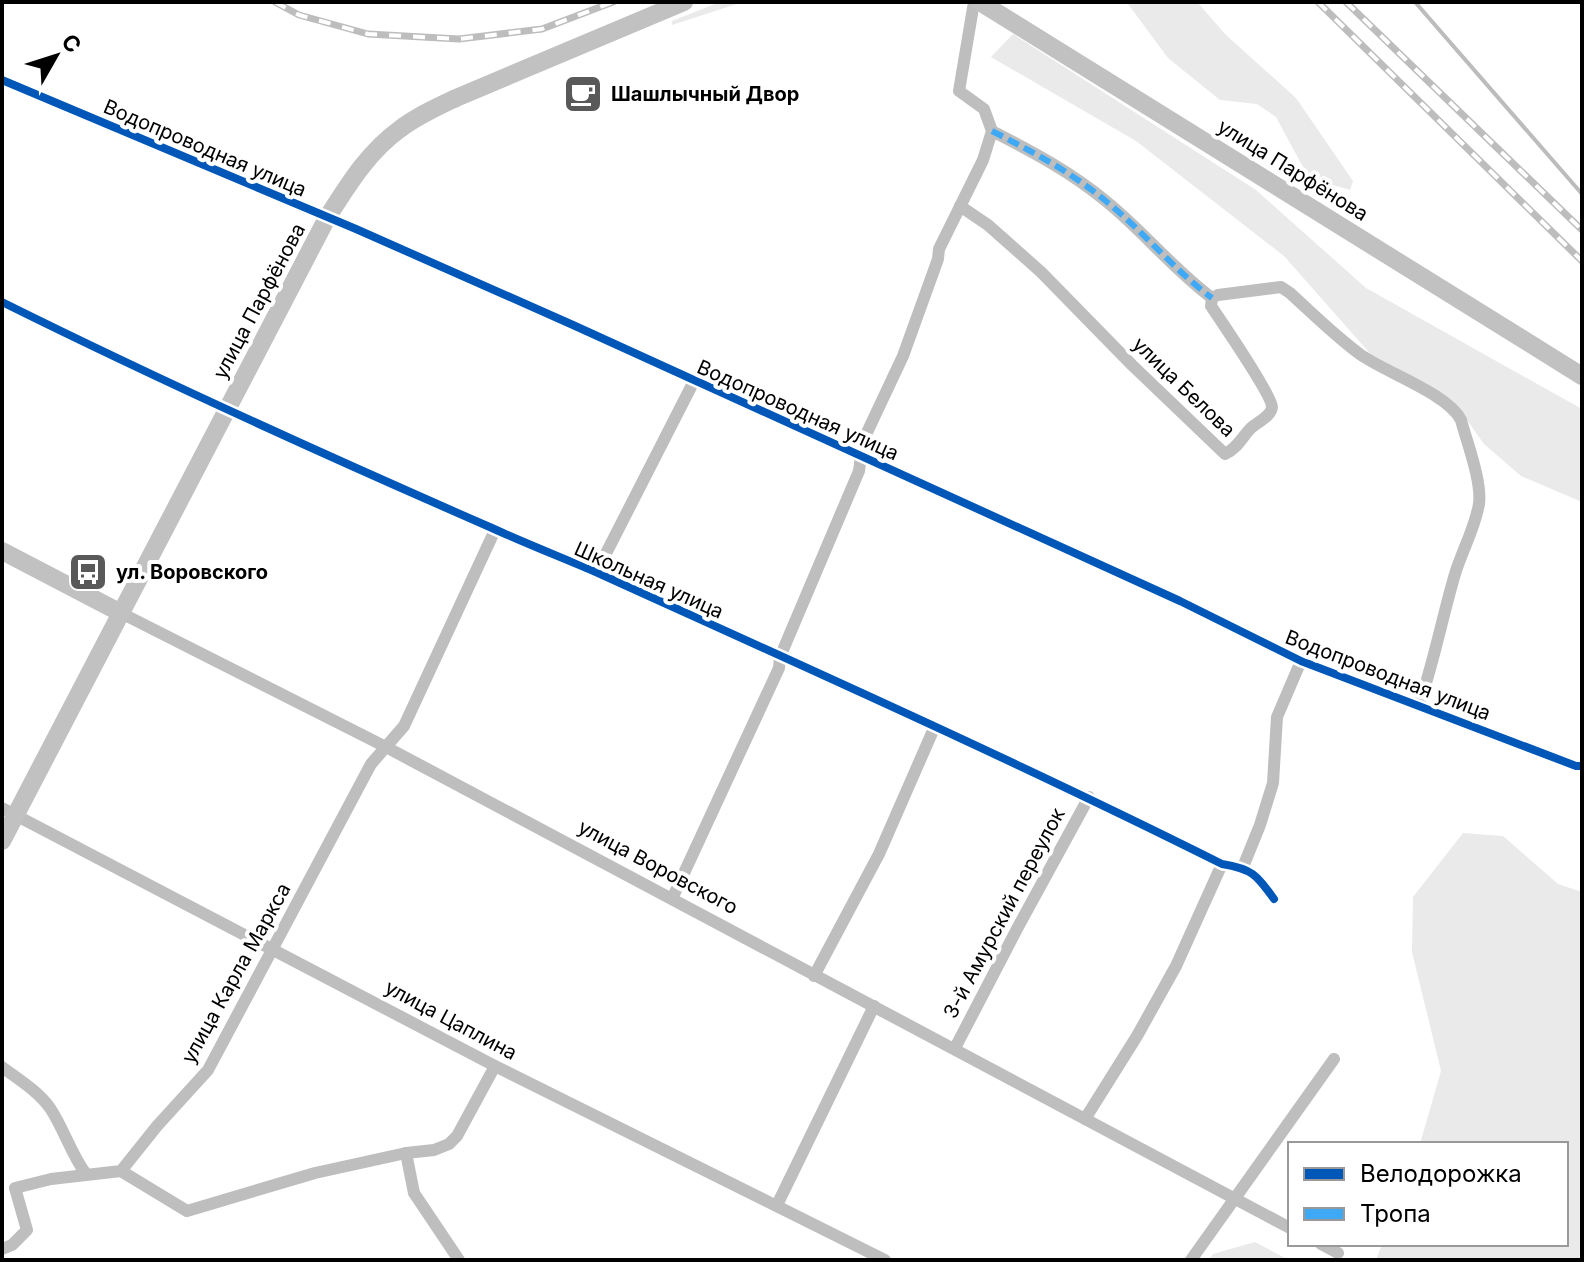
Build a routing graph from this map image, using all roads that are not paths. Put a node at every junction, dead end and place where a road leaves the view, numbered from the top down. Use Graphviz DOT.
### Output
graph roads {
  1 [pos="684,2"];
  2 [pos="977,2"];
  3 [pos="2,80"];
  4 [pos="992,131"];
  5 [pos="960,206"];
  6 [pos="327,218"];
  7 [pos="1212,298"];
  8 [pos="2,302"];
  9 [pos="1582,376"];
  10 [pos="694,381"];
  11 [pos="227,410"];
  12 [pos="861,456"];
  13 [pos="495,530"];
  14 [pos="2,551"];
  15 [pos="596,573"];
  16 [pos="121,613"];
  17 [pos="780,657"];
  18 [pos="1301,661"];
  19 [pos="1419,705"];
  20 [pos="935,726"];
  21 [pos="386,747"];
  22 [pos="1582,766"];
  23 [pos="1089,797"];
  24 [pos="9,811"];
  25 [pos="2,841"];
  26 [pos="1222,864"];
  27 [pos="1243,867"];
  28 [pos="672,899"];
  29 [pos="1274,899"];
  30 [pos="274,949"];
  31 [pos="814,976"];
  32 [pos="874,1006"];
  33 [pos="955,1048"];
  34 [pos="1334,1059"];
  35 [pos="495,1066"];
  36 [pos="2,1067"];
  37 [pos="1085,1119"];
  38 [pos="406,1153"];
  39 [pos="121,1171"];
  40 [pos="86,1174"];
  41 [pos="1234,1199"];
  42 [pos="777,1205"];
  43 [pos="1288,1227"];
  44 [pos="1325,1246"];
  45 [pos="2,1249"];
  46 [pos="1338,1253"];
  47 [pos="459,1260"];
  48 [pos="885,1260"];
  49 [pos="1191,1260"];
  1 -- 6 [label="main road, улица Парфёнова"];
  2 -- 4 [label="street"];
  2 -- 9 [label="main road, улица Парфёнова"];
  3 -- 6 [label="street, Водопроводная улица"];
  4 -- 5 [label="street"];
  4 -- 7 [label="street"];
  5 -- 7 [label="street, улица Белова"];
  5 -- 12 [label="street"];
  6 -- 10 [label="street, Водопроводная улица"];
  6 -- 11 [label="main road, улица Парфёнова"];
  7 -- 19 [label="street"];
  8 -- 11 [label="street, Школьная улица"];
  10 -- 12 [label="street, Водопроводная улица"];
  10 -- 15 [label="street"];
  11 -- 13 [label="street, Школьная улица"];
  11 -- 16 [label="main road, улица Парфёнова"];
  12 -- 17 [label="street"];
  12 -- 18 [label="street, Водопроводная улица"];
  13 -- 15 [label="street, Школьная улица"];
  13 -- 21 [label="street, улица Карла Маркса"];
  14 -- 16 [label="main road, улица Воровского"];
  15 -- 17 [label="street, Школьная улица"];
  16 -- 21 [label="street, улица Воровского"];
  16 -- 24 [label="main road, улица Парфёнова"];
  17 -- 20 [label="street, Школьная улица"];
  17 -- 28 [label="street"];
  18 -- 19 [label="street, Водопроводная улица"];
  18 -- 27 [label="street"];
  19 -- 22 [label="street, Водопроводная улица"];
  20 -- 23 [label="street, Школьная улица"];
  20 -- 31 [label="street"];
  21 -- 28 [label="street, улица Воровского"];
  21 -- 30 [label="street, улица Карла Маркса"];
  23 -- 26 [label="street, Школьная улица"];
  23 -- 33 [label="street, 3-й Амурский переулок"];
  24 -- 25 [label="main road, улица Парфёнова"];
  24 -- 30 [label="street, улица Цаплина"];
  26 -- 27 [label="street, Школьная улица"];
  26 -- 37 [label="street"];
  27 -- 29 [label="street"];
  28 -- 31 [label="street, улица Воровского"];
  30 -- 35 [label="street, улица Цаплина"];
  30 -- 39 [label="street, улица Карла Маркса"];
  31 -- 32 [label="street, улица Воровского"];
  32 -- 33 [label="street, улица Воровского"];
  32 -- 42 [label="street"];
  33 -- 37 [label="street, улица Воровского"];
  34 -- 41 [label="street"];
  35 -- 38 [label="street"];
  35 -- 42 [label="street, улица Цаплина"];
  36 -- 40 [label="street"];
  37 -- 41 [label="street, улица Воровского"];
  38 -- 39 [label="street"];
  38 -- 47 [label="street"];
  39 -- 40 [label="street"];
  40 -- 45 [label="street"];
  41 -- 43 [label="street, улица Воровского"];
  41 -- 49 [label="street"];
  42 -- 48 [label="street, улица Цаплина"];
  44 -- 46 [label="street"];
}
